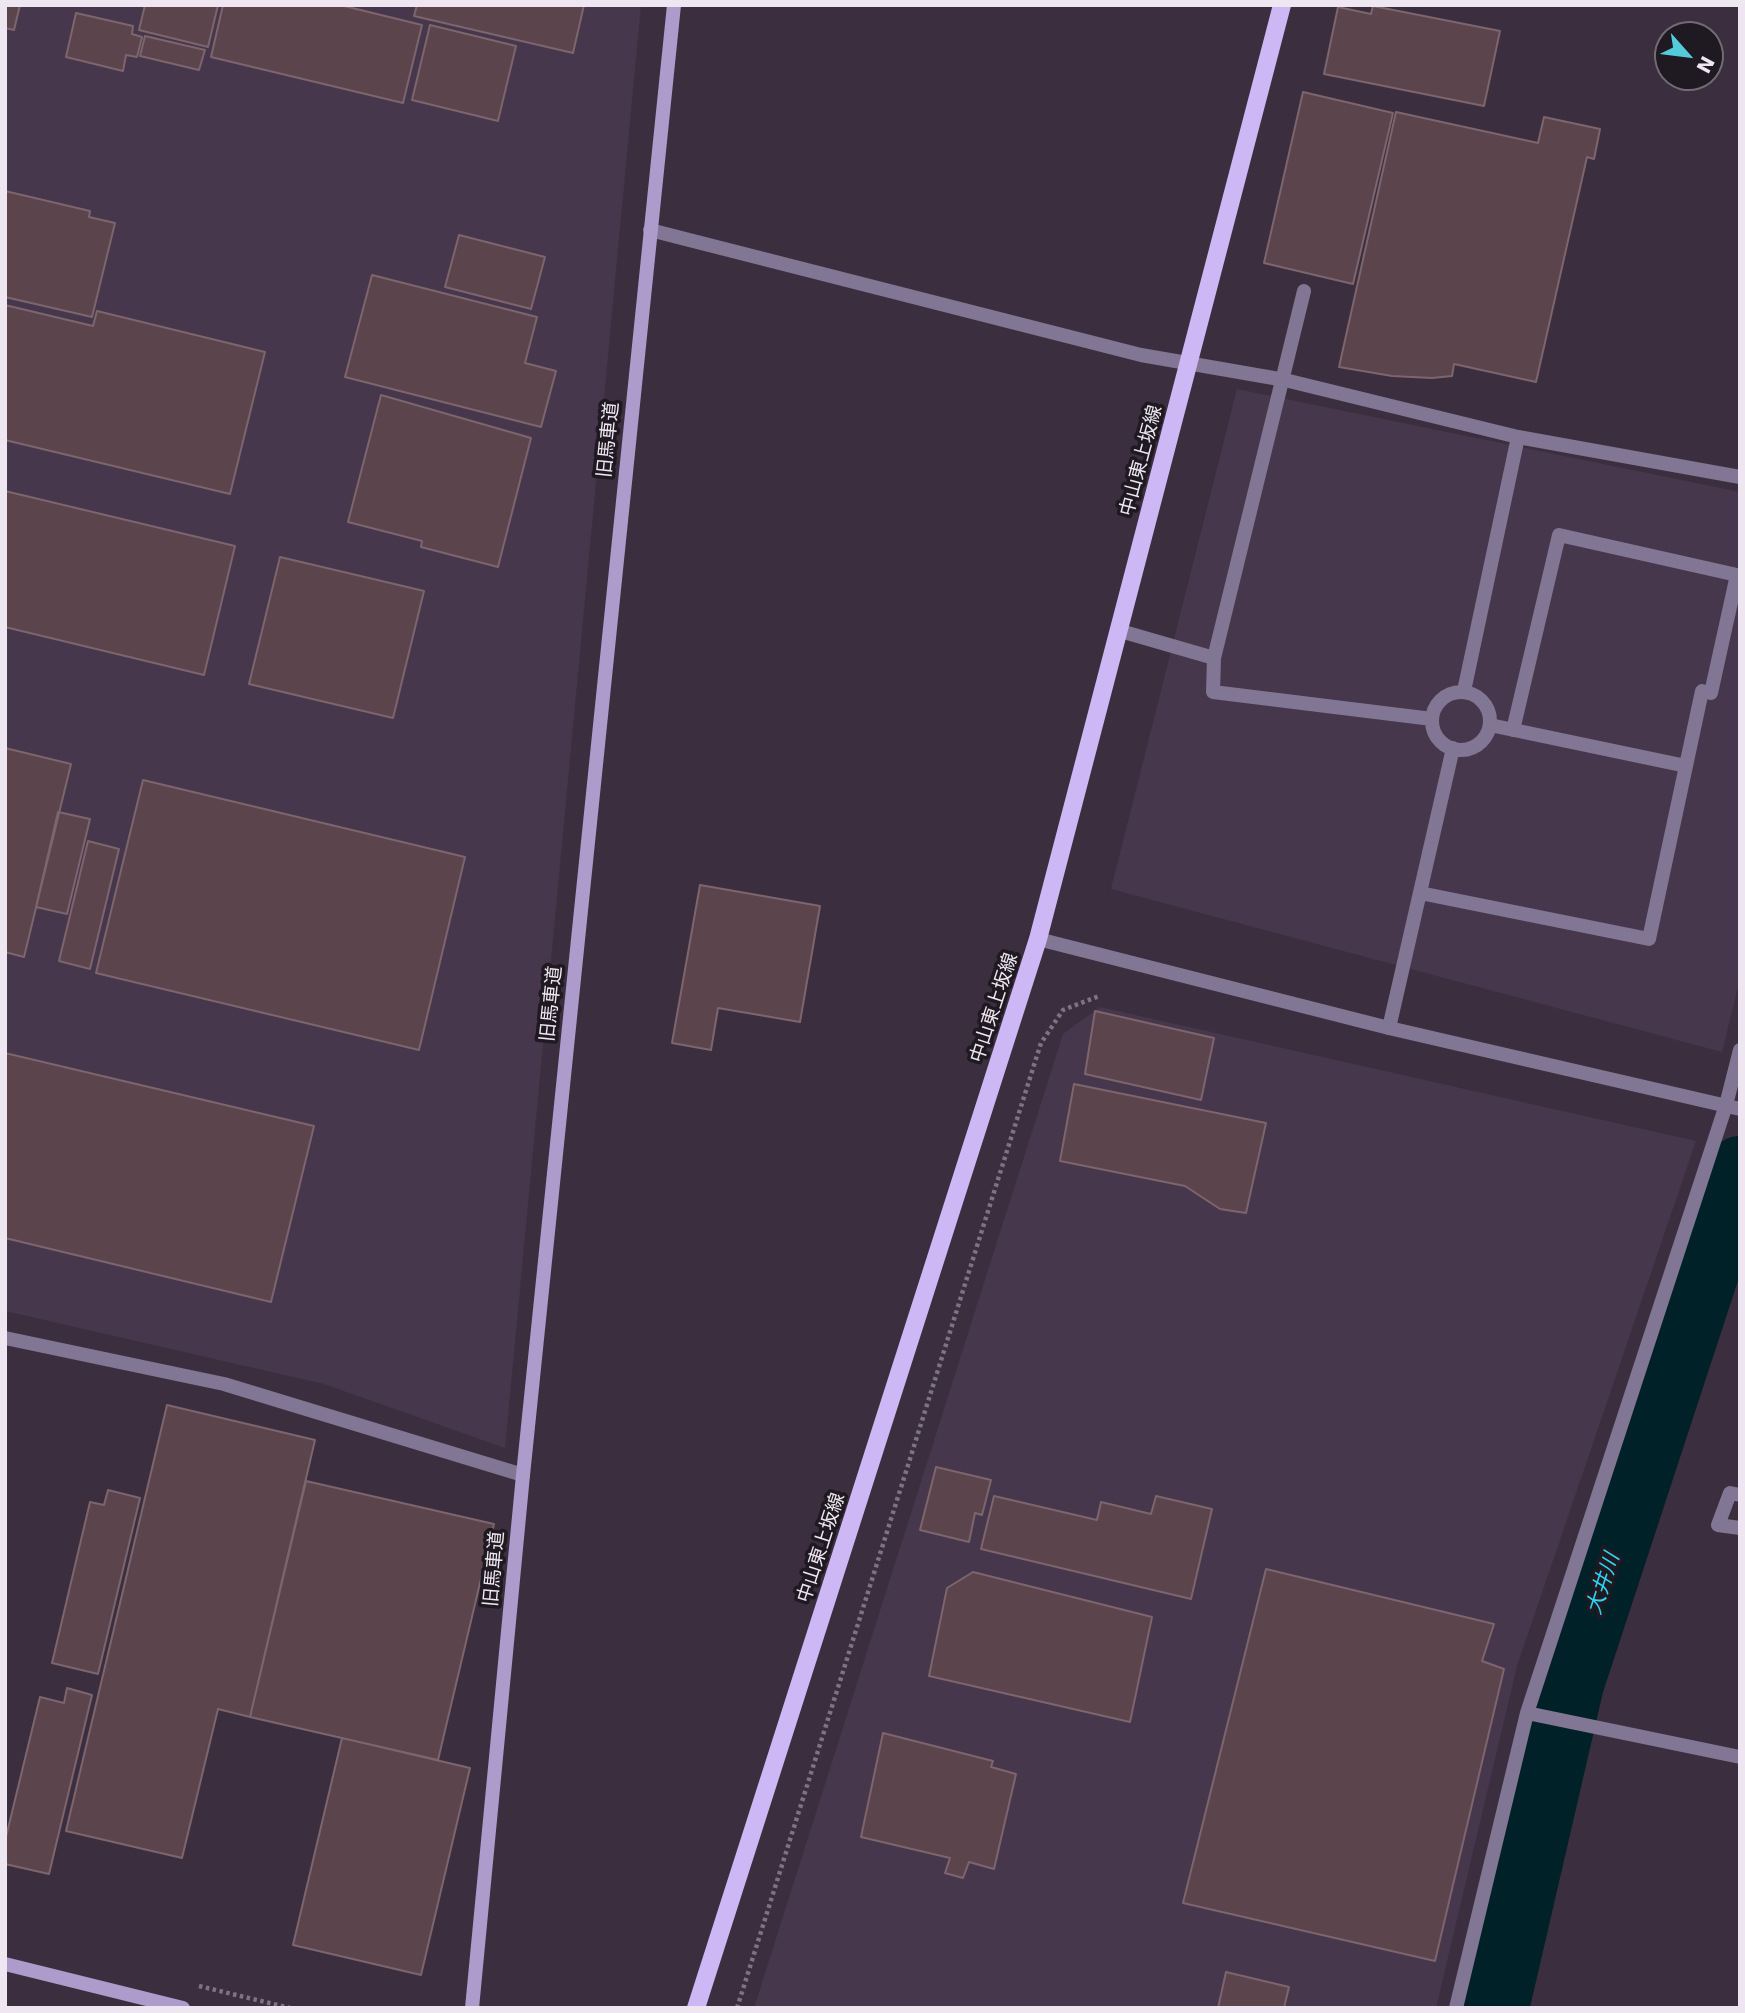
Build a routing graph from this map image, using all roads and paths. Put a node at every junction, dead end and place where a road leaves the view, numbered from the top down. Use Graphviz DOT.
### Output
graph roads {
  1 [pos="674,5"];
  2 [pos="1282,5"];
  3 [pos="650,230"];
  4 [pos="1304,291"];
  5 [pos="1191,363"];
  6 [pos="1285,380"];
  7 [pos="1518,437"];
  8 [pos="1740,477"];
  9 [pos="1117,630"];
  10 [pos="1214,659"];
  11 [pos="1464,691"];
  12 [pos="1432,719"];
  13 [pos="1490,726"];
  14 [pos="1513,730"];
  15 [pos="1453,748"];
  16 [pos="1686,766"];
  17 [pos="1420,893"];
  18 [pos="1038,939"];
  19 [pos="1099,996"];
  20 [pos="1388,1028"];
  21 [pos="1740,1050"];
  22 [pos="1733,1107"];
  23 [pos="5,1338"];
  24 [pos="523,1475"];
  25 [pos="1740,1494"];
  26 [pos="1740,1528"];
  27 [pos="1527,1713"];
  28 [pos="1740,1757"];
  29 [pos="5,1964"];
  30 [pos="183,2008"];
  31 [pos="472,2008"];
  32 [pos="696,2008"];
  33 [pos="737,2008"];
  34 [pos="1456,2008"];
  1 -- 3 [label="street, 旧馬車道"];
  2 -- 5 [label="main road, 中山東上坂線"];
  3 -- 5 [label="street"];
  3 -- 24 [label="street, 旧馬車道"];
  4 -- 6 [label="street"];
  5 -- 6 [label="street"];
  5 -- 9 [label="main road, 中山東上坂線"];
  6 -- 7 [label="street"];
  6 -- 10 [label="street"];
  7 -- 8 [label="street"];
  7 -- 11 [label="street"];
  9 -- 10 [label="street"];
  9 -- 18 [label="main road, 中山東上坂線"];
  10 -- 12 [label="street"];
  11 -- 12 [label="street"];
  11 -- 13 [label="street"];
  12 -- 15 [label="street"];
  13 -- 14 [label="street"];
  13 -- 15 [label="street"];
  14 -- 16 [label="street"];
  14 -- 16 [label="street"];
  15 -- 17 [label="street"];
  16 -- 17 [label="street"];
  17 -- 20 [label="street"];
  18 -- 20 [label="street"];
  18 -- 32 [label="main road, 中山東上坂線"];
  19 -- 33 [label="path"];
  20 -- 22 [label="street"];
  21 -- 22 [label="street"];
  22 -- 27 [label="street"];
  23 -- 24 [label="street"];
  24 -- 31 [label="street, 旧馬車道"];
  25 -- 26 [label="street"];
  27 -- 28 [label="street"];
  27 -- 34 [label="street"];
  29 -- 30 [label="street"];
}
